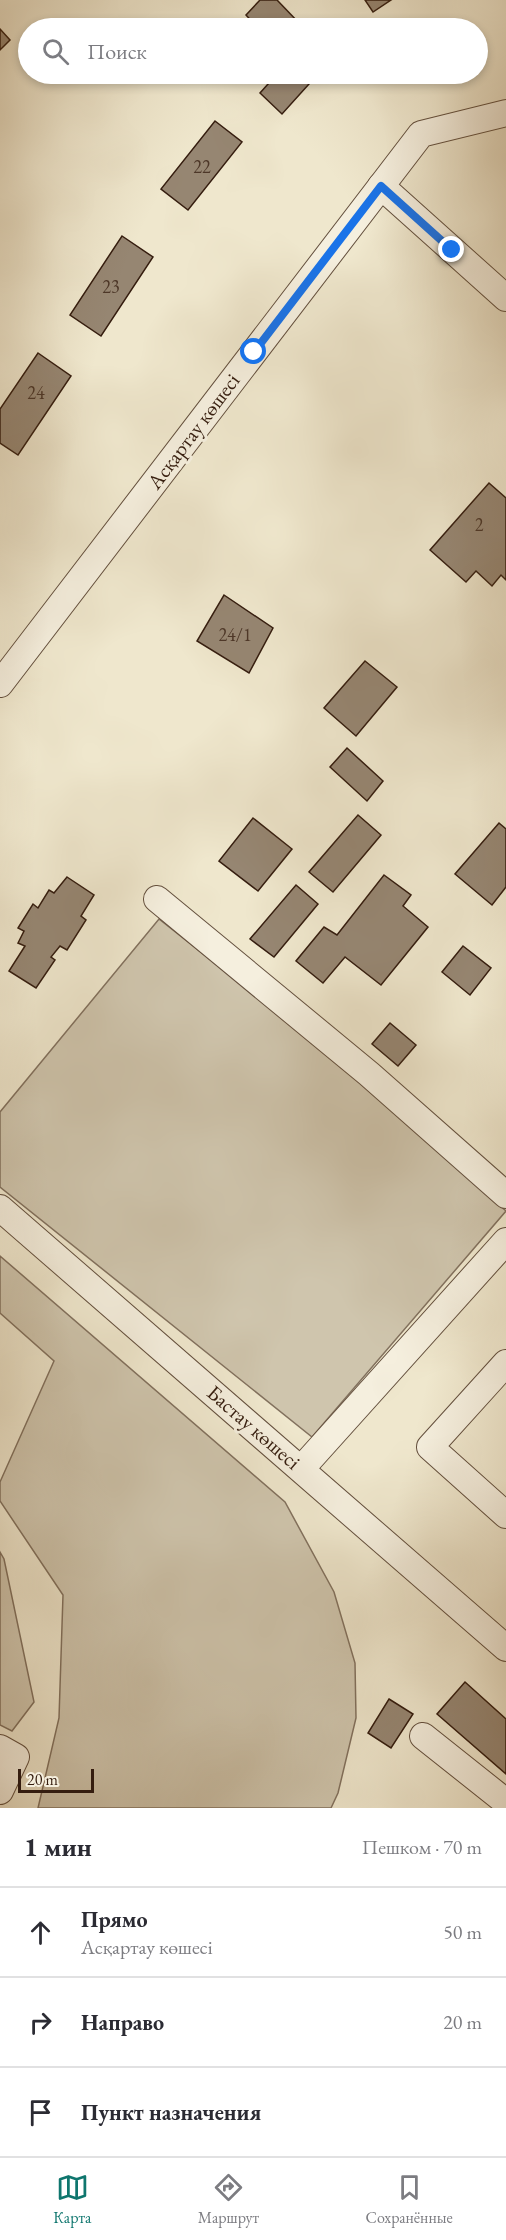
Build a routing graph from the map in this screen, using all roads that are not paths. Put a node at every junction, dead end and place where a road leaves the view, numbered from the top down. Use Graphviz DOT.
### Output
graph roads {
  1 [pos="506,113"];
  2 [pos="381,186"];
  3 [pos="506,298"];
  4 [pos="0,684"];
  5 [pos="156,899"];
  6 [pos="506,1195"];
  7 [pos="0,1208"];
  8 [pos="506,1241"];
  9 [pos="506,1363"];
  10 [pos="302,1468"];
  11 [pos="506,1515"];
  12 [pos="506,1648"];
  13 [pos="423,1736"];
  14 [pos="0,1748"];
  15 [pos="0,1791"];
  16 [pos="506,1802"];
  1 -- 2 [label="street, Асқартау көшесі"];
  2 -- 3 [label="street"];
  2 -- 4 [label="street, Асқартау көшесі"];
  5 -- 6 [label="street"];
  7 -- 10 [label="street, Бастау көшесі"];
  8 -- 10 [label="street"];
  9 -- 11 [label="street"];
  10 -- 12 [label="street, Бастау көшесі"];
  13 -- 16 [label="street"];
  14 -- 15 [label="street"];
}
